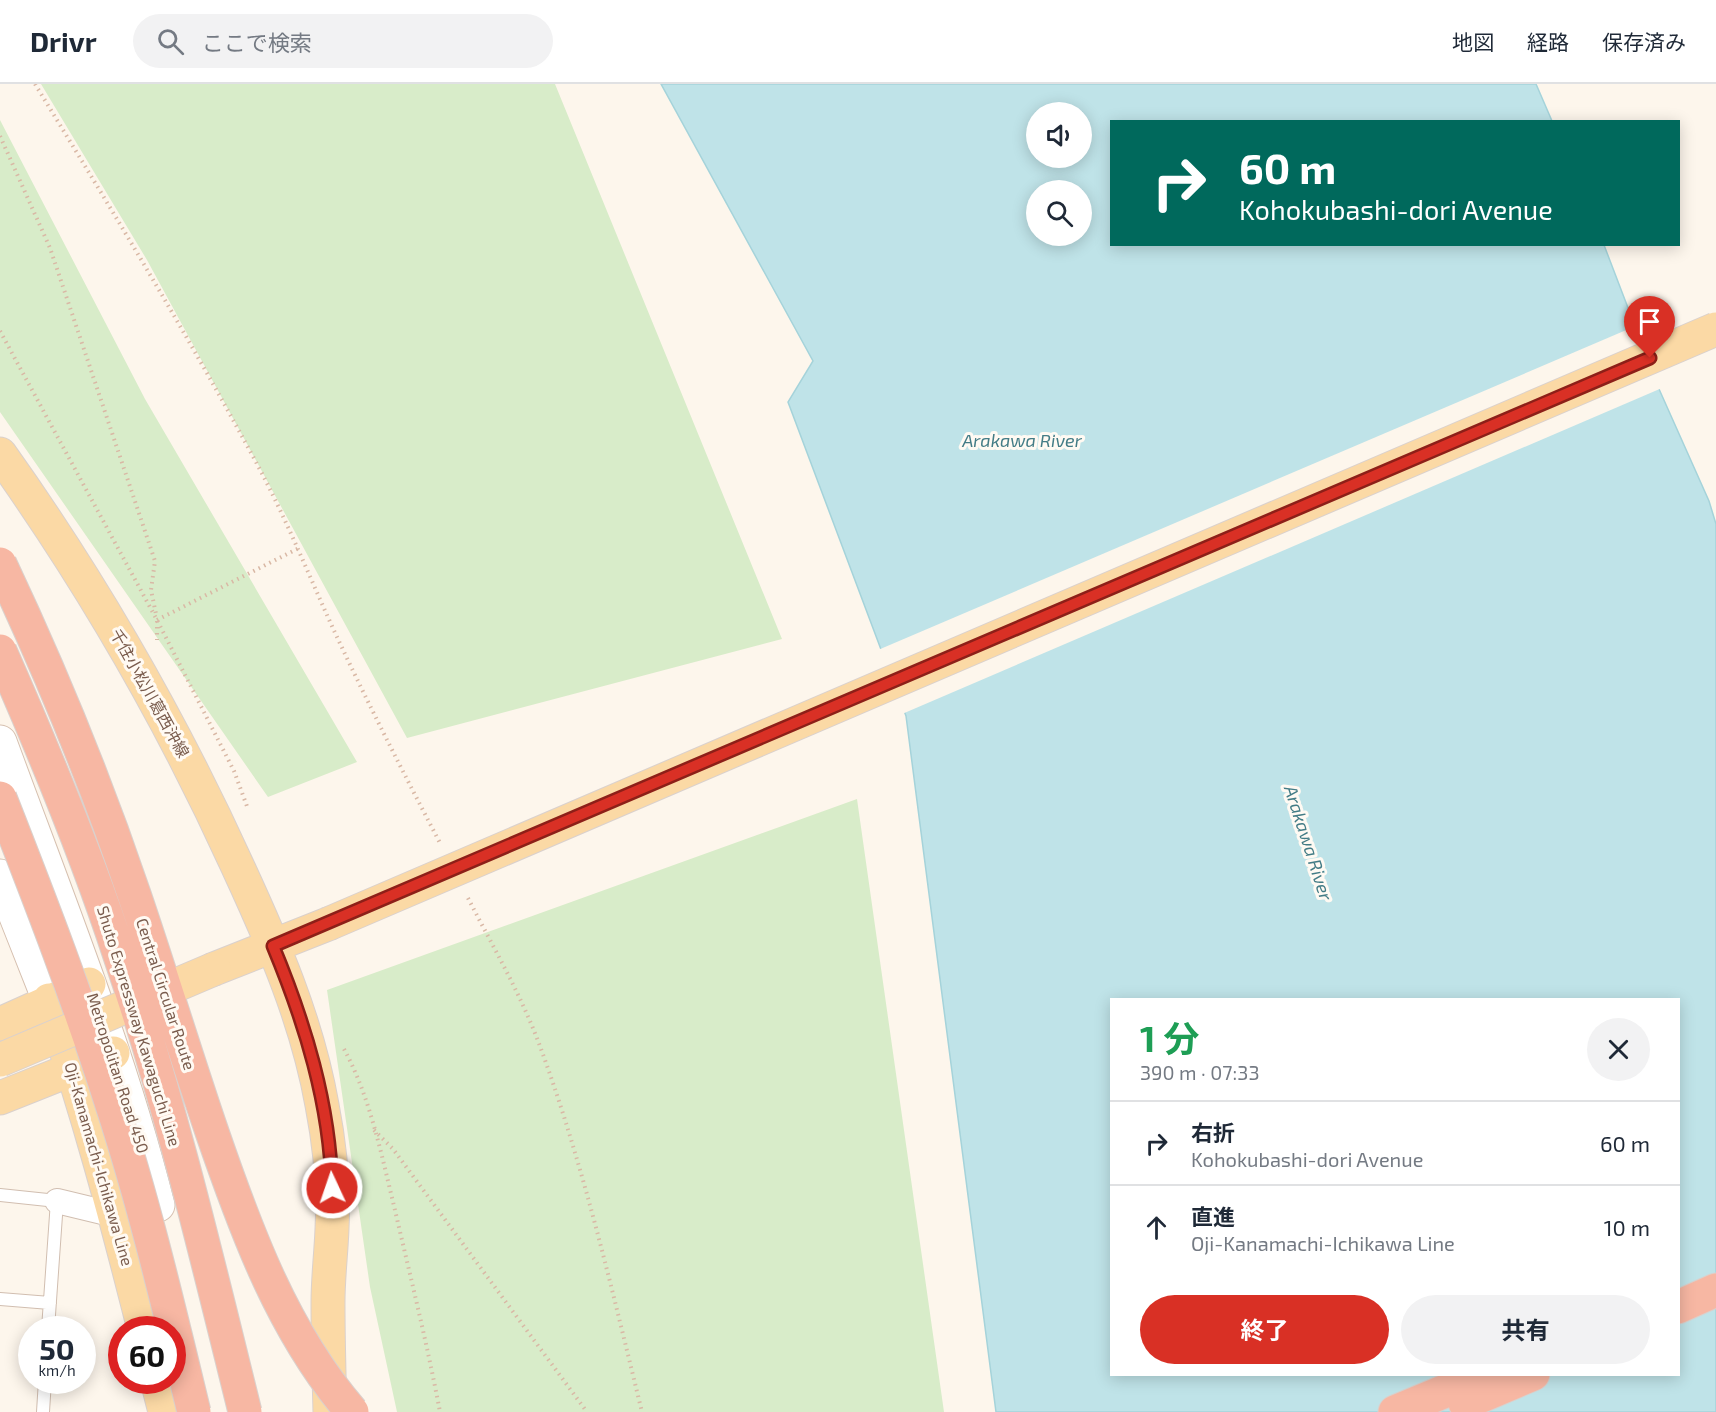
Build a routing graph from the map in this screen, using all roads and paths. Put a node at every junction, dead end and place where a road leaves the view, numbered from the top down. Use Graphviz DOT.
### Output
graph roads {
  1 [pos="35,84"];
  2 [pos="0,136"];
  3 [pos="1716,329"];
  4 [pos="0,331"];
  5 [pos="0,454"];
  6 [pos="299,548"];
  7 [pos="0,564"];
  8 [pos="157,620"];
  9 [pos="157,642"];
  10 [pos="0,651"];
  11 [pos="0,701"];
  12 [pos="0,742"];
  13 [pos="0,798"];
  14 [pos="249,813"];
  15 [pos="441,847"];
  16 [pos="0,876"];
  17 [pos="463,889"];
  18 [pos="273,946"];
  19 [pos="89,984"];
  20 [pos="49,1000"];
  21 [pos="0,1024"];
  22 [pos="340,1042"];
  23 [pos="113,1053"];
  24 [pos="0,1060"];
  25 [pos="73,1068"];
  26 [pos="0,1098"];
  27 [pos="374,1130"];
  28 [pos="0,1195"];
  29 [pos="57,1201"];
  30 [pos="115,1215"];
  31 [pos="1716,1271"];
  32 [pos="1680,1287"];
  33 [pos="1716,1290"];
  34 [pos="0,1299"];
  35 [pos="50,1303"];
  36 [pos="1680,1306"];
  37 [pos="49,1316"];
  38 [pos="141,1316"];
  39 [pos="1504,1376"];
  40 [pos="1504,1376"];
  41 [pos="1505,1376"];
  42 [pos="1506,1376"];
  43 [pos="44,1394"];
  44 [pos="160,1394"];
  45 [pos="43,1412"];
  46 [pos="165,1412"];
  47 [pos="194,1412"];
  48 [pos="210,1412"];
  49 [pos="245,1412"];
  50 [pos="331,1412"];
  51 [pos="352,1412"];
  52 [pos="440,1412"];
  53 [pos="586,1412"];
  54 [pos="642,1412"];
  55 [pos="1395,1412"];
  56 [pos="1412,1412"];
  57 [pos="1444,1412"];
  58 [pos="1454,1412"];
  1 -- 6 [label="path"];
  2 -- 8 [label="path"];
  3 -- 18 [label="main road, bridge"];
  4 -- 8 [label="path"];
  5 -- 18 [label="main road, 千住小松川葛西沖線"];
  6 -- 8 [label="path"];
  6 -- 15 [label="path"];
  7 -- 51 [label="highway, Central Circular Route, bridge"];
  8 -- 9 [label="path"];
  8 -- 14 [label="path"];
  10 -- 49 [label="highway, Shuto Expressway Kawaguchi Line, bridge"];
  11 -- 50 [label="highway, Central Circular Route, bridge"];
  12 -- 19 [label="main road, Metropolitan Road 450"];
  13 -- 47 [label="highway, bridge"];
  16 -- 20 [label="main road"];
  17 -- 54 [label="path"];
  18 -- 24 [label="main road, bridge"];
  18 -- 50 [label="main road"];
  19 -- 20 [label="main road"];
  19 -- 23 [label="main road, Metropolitan Road 450"];
  20 -- 21 [label="main road"];
  20 -- 25 [label="main road, Oji-Kanamachi-Ichikawa Line"];
  22 -- 27 [label="path"];
  23 -- 25 [label="main road"];
  23 -- 48 [label="main road, Metropolitan Road 450"];
  25 -- 26 [label="main road"];
  25 -- 30 [label="main road, Oji-Kanamachi-Ichikawa Line"];
  27 -- 52 [label="path"];
  27 -- 53 [label="path"];
  28 -- 29 [label="lane"];
  29 -- 30 [label="street"];
  29 -- 35 [label="lane"];
  30 -- 38 [label="main road, Oji-Kanamachi-Ichikawa Line"];
  31 -- 32 [label="highway"];
  33 -- 36 [label="highway"];
  34 -- 35 [label="lane"];
  35 -- 37 [label="lane"];
  39 -- 55 [label="highway"];
  40 -- 56 [label="highway"];
  41 -- 57 [label="highway"];
  42 -- 58 [label="highway"];
  43 -- 45 [label="lane"];
  44 -- 46 [label="main road"];
}
